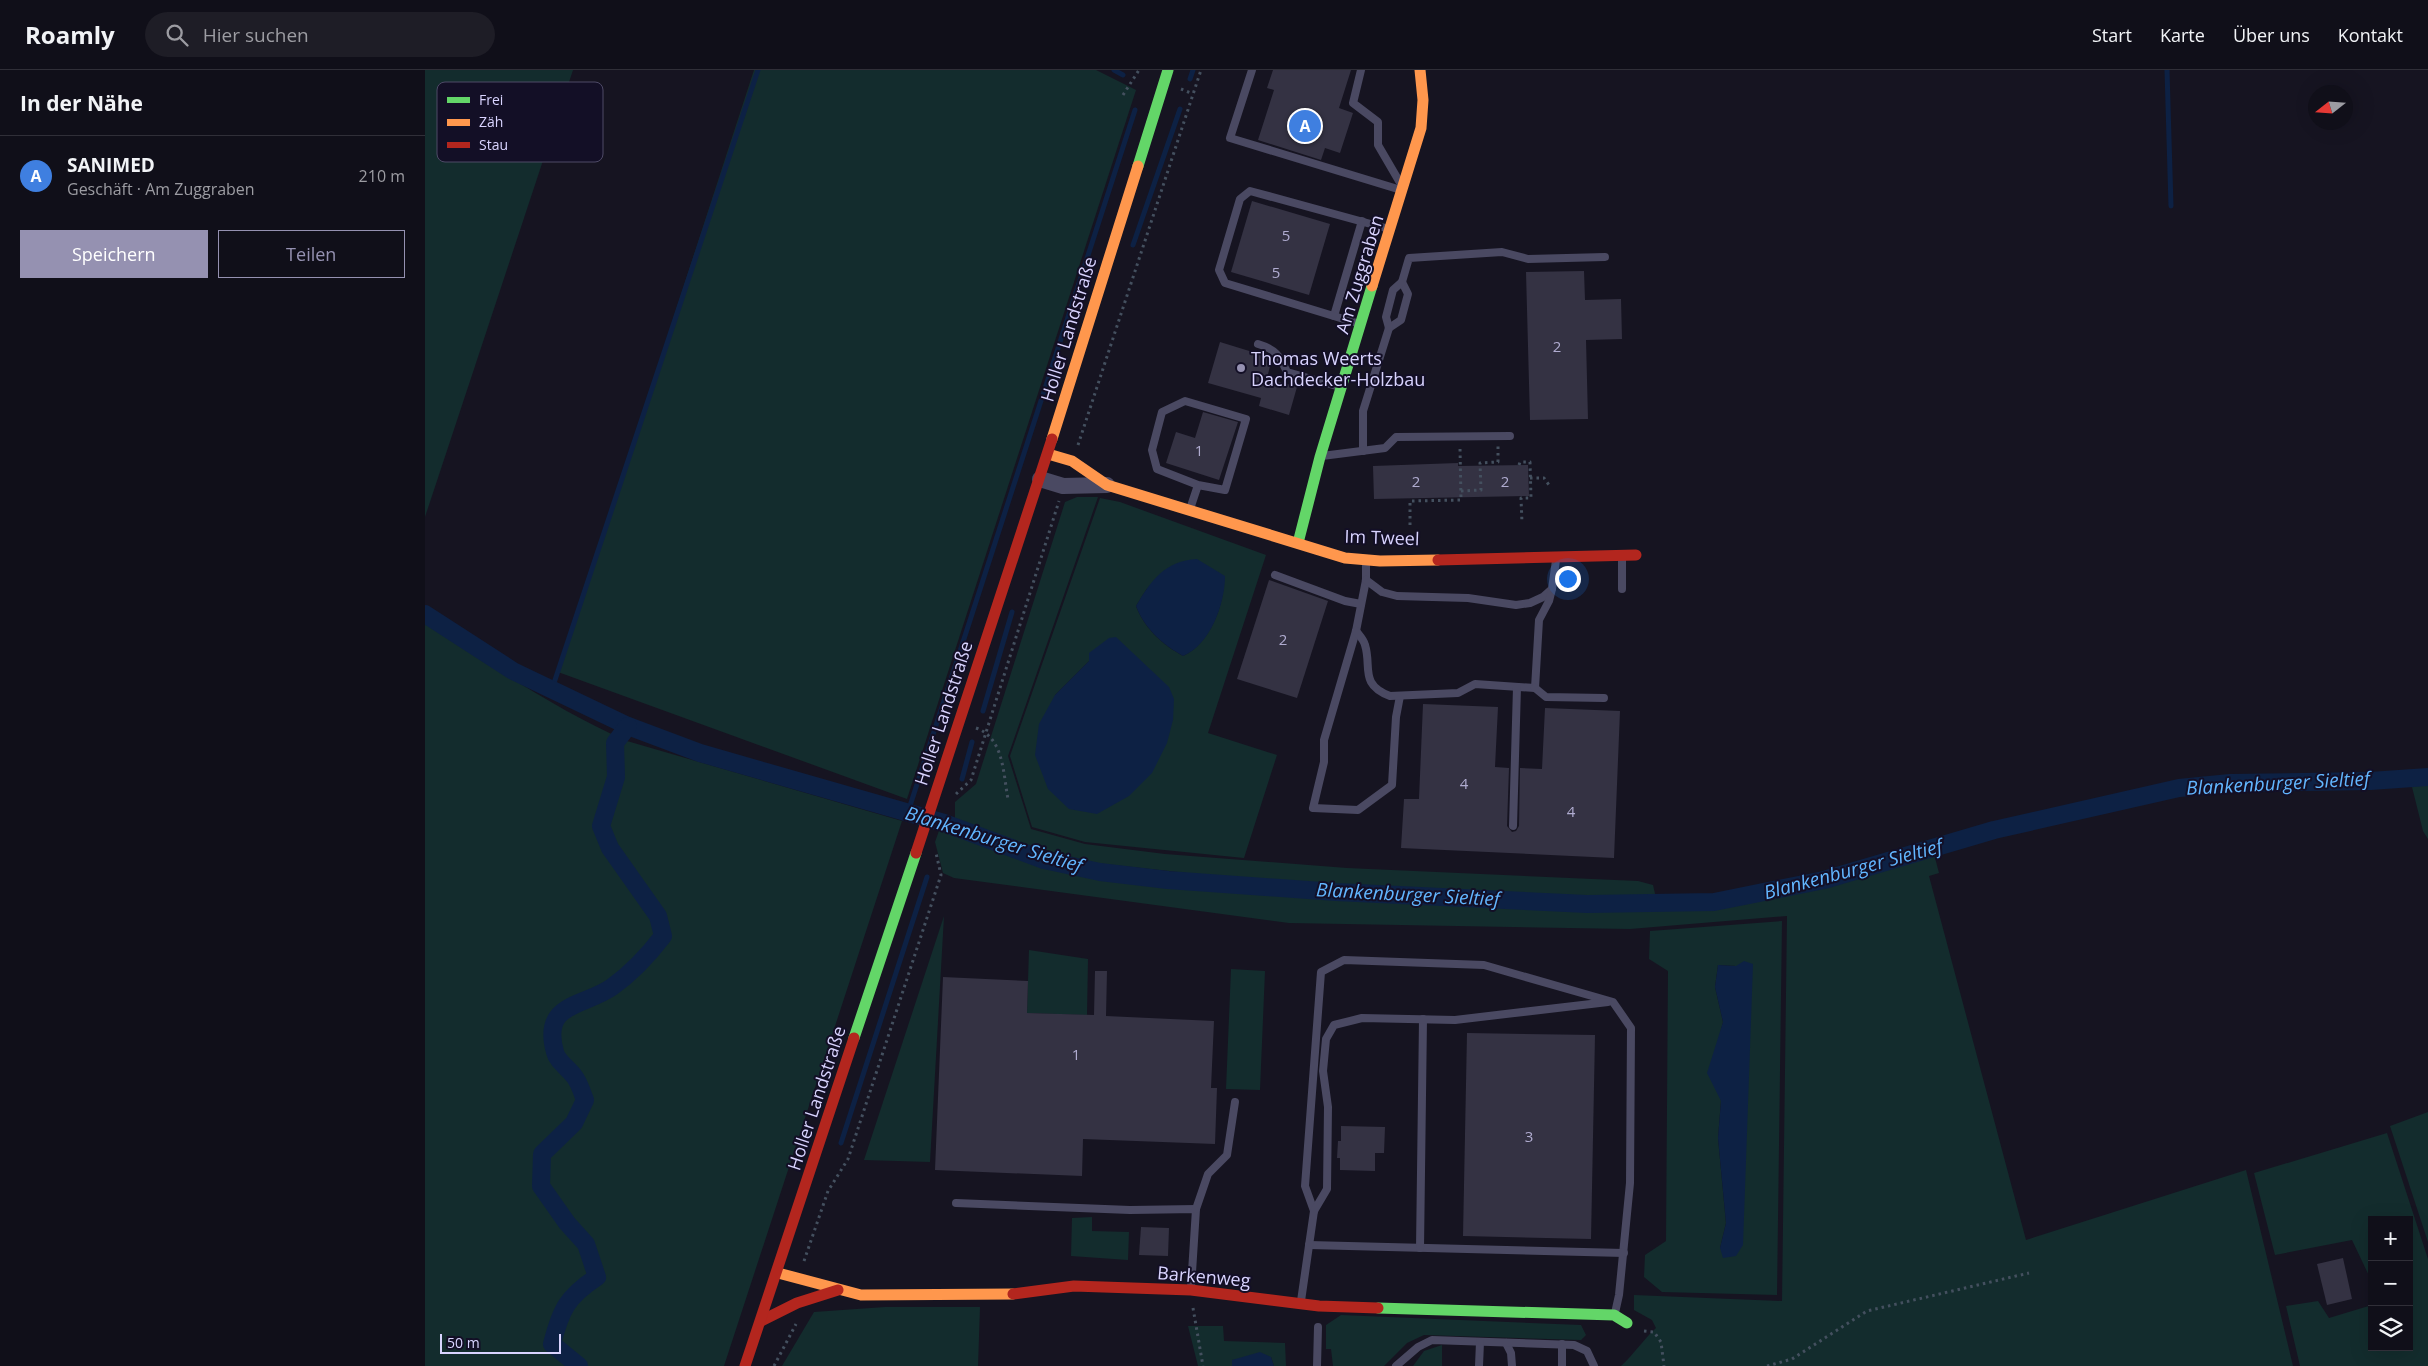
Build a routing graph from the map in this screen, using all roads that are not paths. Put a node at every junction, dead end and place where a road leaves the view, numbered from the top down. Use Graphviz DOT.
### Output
graph roads {
  1 [pos="1168,70"];
  2 [pos="1252,70"];
  3 [pos="1361,70"];
  4 [pos="1420,70"];
  5 [pos="1403,190"];
  6 [pos="1362,221"];
  7 [pos="1391,229"];
  8 [pos="1605,257"];
  9 [pos="1402,282"];
  10 [pos="1334,316"];
  11 [pos="1361,324"];
  12 [pos="1389,328"];
  13 [pos="1258,344"];
  14 [pos="1342,388"];
  15 [pos="1510,436"];
  16 [pos="1363,451"];
  17 [pos="1048,454"];
  18 [pos="1320,456"];
  19 [pos="1040,479"];
  20 [pos="1107,485"];
  21 [pos="1198,485"];
  22 [pos="1189,511"];
  23 [pos="1298,544"];
  24 [pos="1622,555"];
  25 [pos="1636,555"];
  26 [pos="1556,556"];
  27 [pos="1365,560"];
  28 [pos="1275,575"];
  29 [pos="1366,580"];
  30 [pos="1552,589"];
  31 [pos="1622,589"];
  32 [pos="1361,604"];
  33 [pos="1356,631"];
  34 [pos="1517,687"];
  35 [pos="1535,688"];
  36 [pos="1401,696"];
  37 [pos="1604,698"];
  38 [pos="1513,826"];
  39 [pos="1613,1002"];
  40 [pos="1423,1020"];
  41 [pos="1235,1102"];
  42 [pos="956,1203"];
  43 [pos="1196,1208"];
  44 [pos="1314,1211"];
  45 [pos="1309,1246"];
  46 [pos="1420,1248"];
  47 [pos="1623,1253"];
  48 [pos="778,1273"];
  49 [pos="838,1290"];
  50 [pos="1191,1290"];
  51 [pos="1301,1305"];
  52 [pos="1614,1315"];
  53 [pos="761,1321"];
  54 [pos="1627,1323"];
  55 [pos="1318,1327"];
  56 [pos="1480,1342"];
  57 [pos="1506,1343"];
  58 [pos="1562,1344"];
  59 [pos="1398,1365"];
  60 [pos="745,1366"];
  61 [pos="1317,1366"];
  62 [pos="1479,1366"];
  63 [pos="1512,1366"];
  64 [pos="1562,1366"];
  65 [pos="1594,1366"];
  1 -- 17 [label="street, Holler Landstraße"];
  2 -- 5 [label="lane"];
  3 -- 5 [label="lane"];
  4 -- 5 [label="street, Am Zuggraben"];
  5 -- 7 [label="street, Am Zuggraben"];
  6 -- 7 [label="lane"];
  6 -- 10 [label="lane"];
  6 -- 10 [label="lane"];
  7 -- 11 [label="street, Am Zuggraben"];
  8 -- 9 [label="lane"];
  9 -- 12 [label="lane"];
  9 -- 12 [label="lane"];
  10 -- 11 [label="lane"];
  11 -- 14 [label="street, Am Zuggraben"];
  12 -- 16 [label="lane"];
  13 -- 14 [label="lane"];
  14 -- 18 [label="street, Am Zuggraben"];
  15 -- 16 [label="lane"];
  16 -- 18 [label="lane"];
  17 -- 19 [label="street, Holler Landstraße"];
  17 -- 20 [label="street, Im Tweel"];
  18 -- 23 [label="street, Am Zuggraben"];
  19 -- 20 [label="street, Im Tweel"];
  19 -- 48 [label="street, Holler Landstraße"];
  20 -- 22 [label="street, Im Tweel"];
  21 -- 21 [label="lane"];
  21 -- 22 [label="lane"];
  22 -- 23 [label="street, Im Tweel"];
  23 -- 27 [label="street, Im Tweel"];
  24 -- 25 [label="street, Im Tweel"];
  24 -- 26 [label="street, Im Tweel"];
  24 -- 31 [label="lane"];
  26 -- 27 [label="street, Im Tweel"];
  26 -- 30 [label="lane"];
  27 -- 29 [label="lane"];
  28 -- 32 [label="lane"];
  29 -- 30 [label="lane"];
  29 -- 32 [label="lane"];
  30 -- 35 [label="lane"];
  32 -- 33 [label="lane"];
  33 -- 36 [label="lane"];
  33 -- 36 [label="lane"];
  34 -- 35 [label="lane"];
  34 -- 36 [label="lane"];
  34 -- 38 [label="lane"];
  35 -- 37 [label="lane"];
  39 -- 40 [label="lane"];
  39 -- 44 [label="lane"];
  39 -- 47 [label="lane"];
  40 -- 44 [label="lane"];
  40 -- 46 [label="lane"];
  41 -- 43 [label="lane"];
  42 -- 43 [label="lane"];
  43 -- 50 [label="lane"];
  44 -- 45 [label="lane"];
  45 -- 46 [label="lane"];
  45 -- 51 [label="lane"];
  46 -- 47 [label="lane"];
  47 -- 52 [label="lane"];
  48 -- 49 [label="street, Barkenweg"];
  48 -- 53 [label="street, Holler Landstraße"];
  49 -- 50 [label="street, Barkenweg"];
  49 -- 53 [label="street"];
  50 -- 51 [label="street, Barkenweg"];
  51 -- 52 [label="street, Barkenweg"];
  52 -- 54 [label="street, Barkenweg"];
  53 -- 60 [label="street, Holler Landstraße"];
  55 -- 61 [label="lane"];
  56 -- 57 [label="lane"];
  56 -- 59 [label="lane"];
  56 -- 62 [label="lane"];
  57 -- 58 [label="lane"];
  57 -- 63 [label="lane"];
  58 -- 64 [label="lane"];
  58 -- 65 [label="lane"];
}
